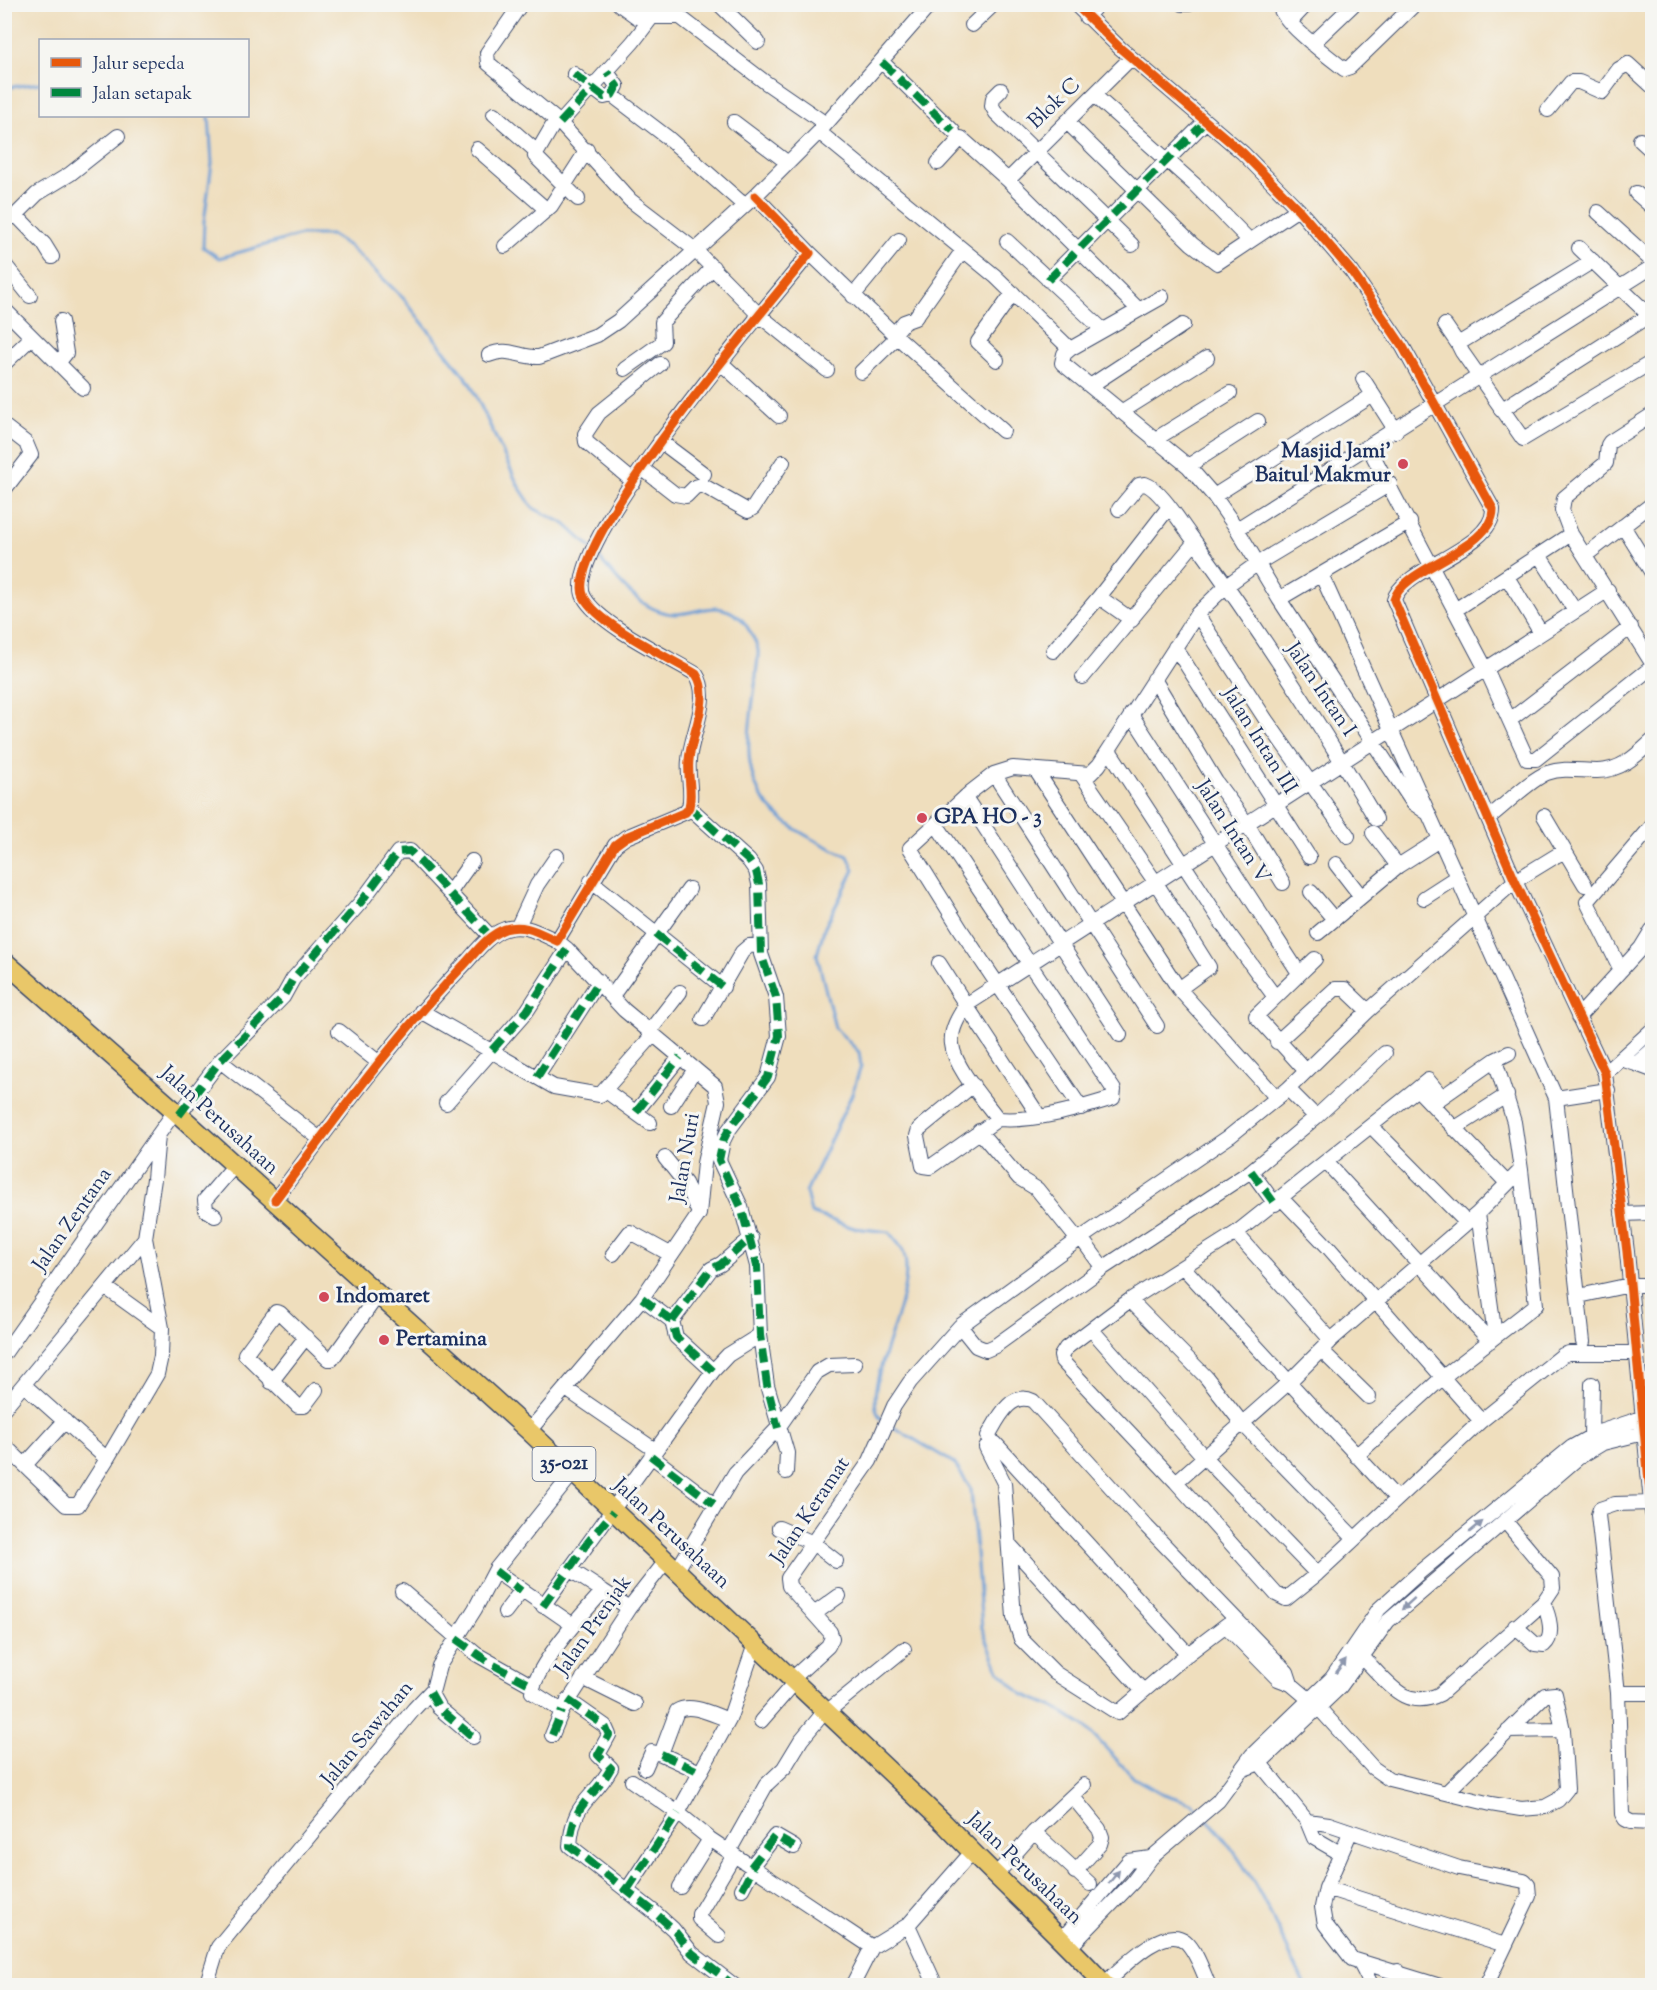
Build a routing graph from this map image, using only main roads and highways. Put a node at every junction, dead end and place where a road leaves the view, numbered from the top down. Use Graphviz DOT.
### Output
graph roads {
  1 [pos="4,961"];
  2 [pos="1105,1984"];
  1 -- 2 [label="main road, Jalan Perusahaan / 35-021"];
}
